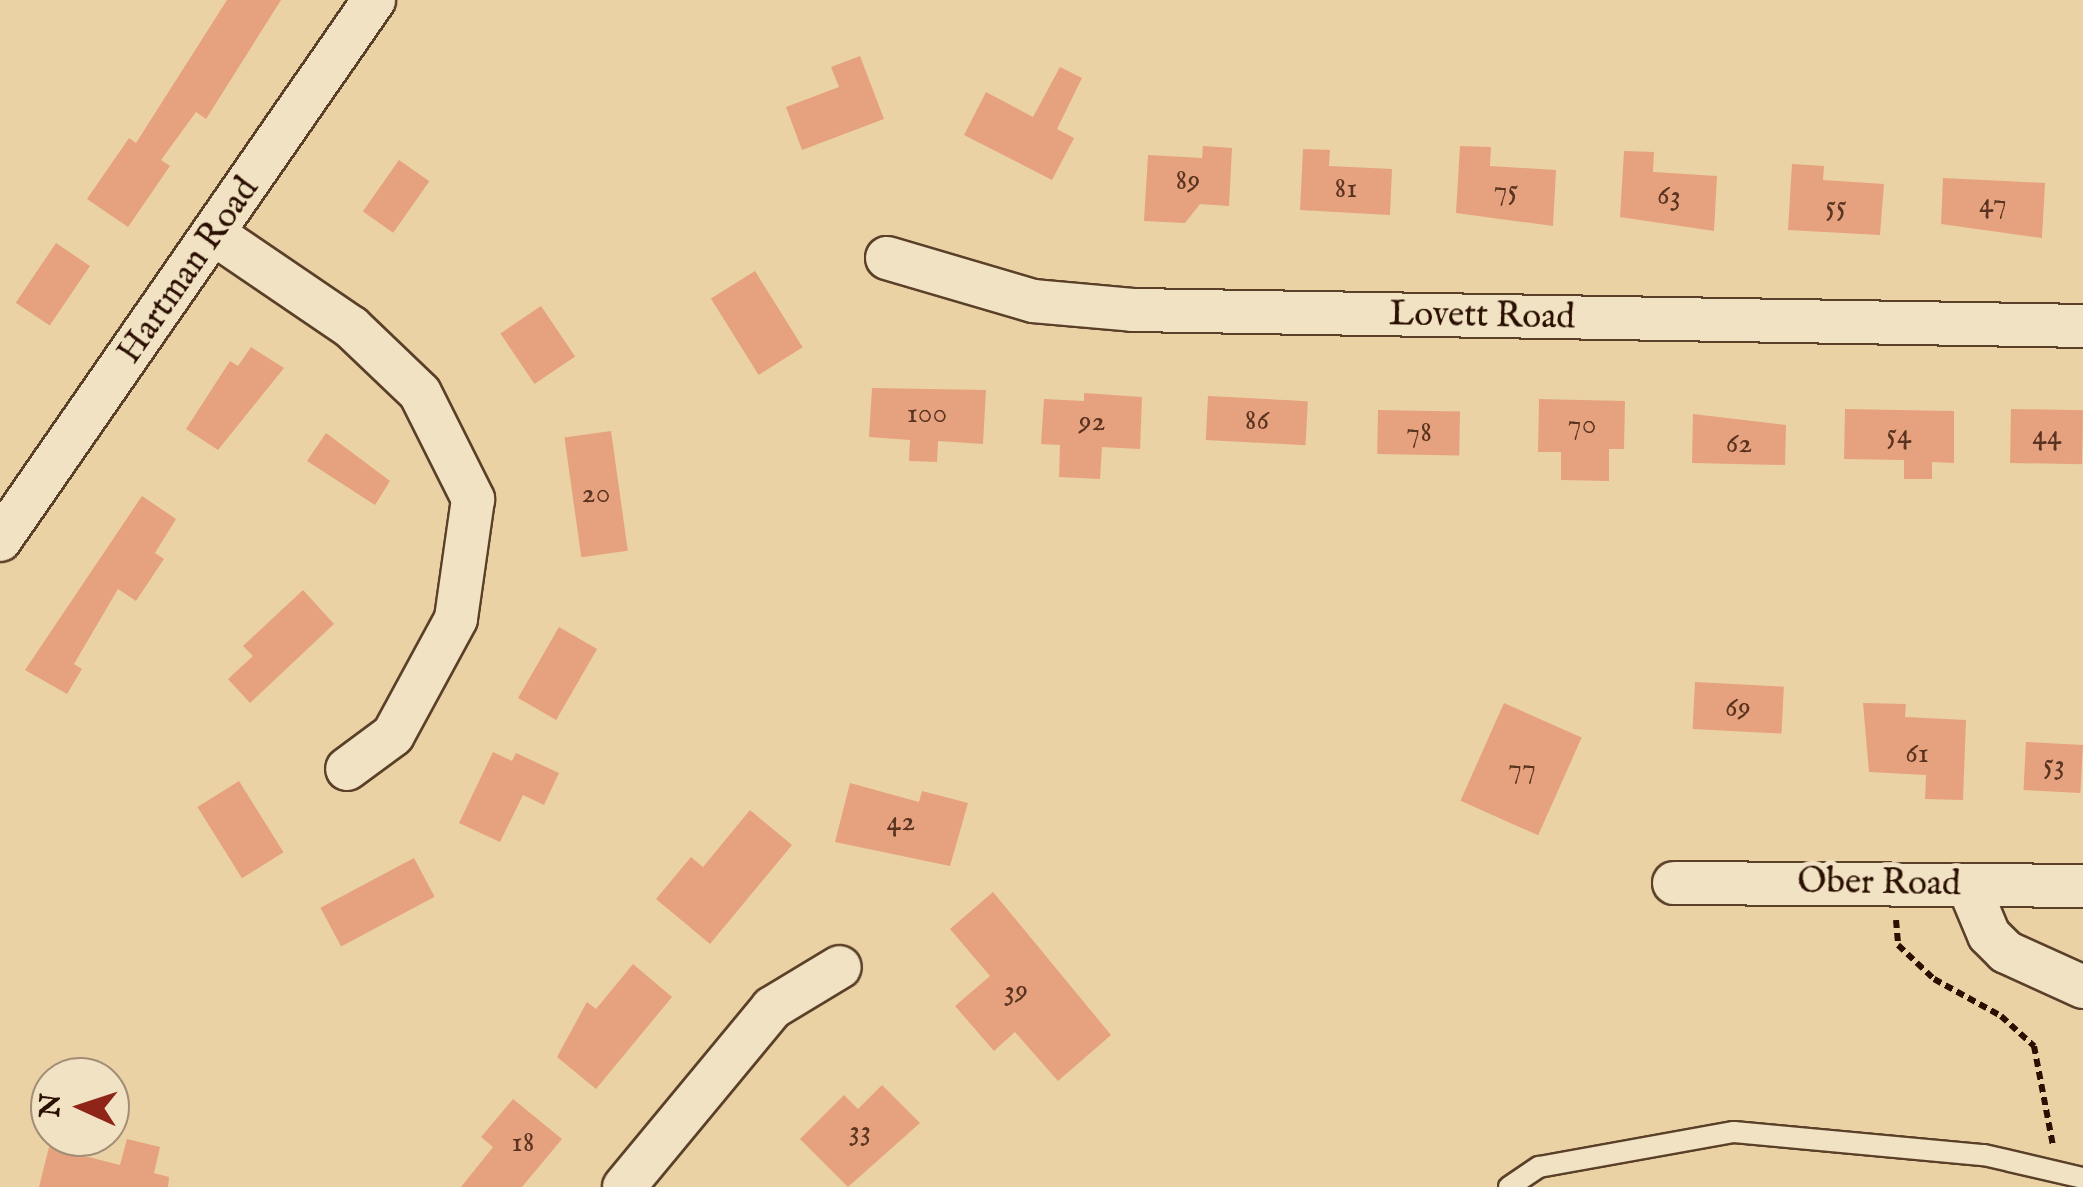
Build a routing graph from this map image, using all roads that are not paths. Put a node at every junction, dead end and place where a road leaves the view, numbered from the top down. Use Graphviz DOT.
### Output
graph roads {
  1 [pos="374,0"];
  2 [pos="214,234"];
  3 [pos="887,258"];
  4 [pos="2083,326"];
  5 [pos="0,540"];
  6 [pos="348,769"];
  7 [pos="1674,883"];
  8 [pos="1968,885"];
  9 [pos="2083,886"];
  10 [pos="840,967"];
  11 [pos="2083,987"];
  12 [pos="2083,1178"];
  13 [pos="624,1187"];
  14 [pos="1509,1187"];
  1 -- 2 [label="street, Hartman Road"];
  2 -- 5 [label="street, Hartman Road"];
  2 -- 6 [label="street"];
  3 -- 4 [label="street, Lovett Road"];
  7 -- 8 [label="street, Ober Road"];
  8 -- 9 [label="street, Ober Road"];
  8 -- 11 [label="street"];
  10 -- 13 [label="street"];
  12 -- 14 [label="lane"];
}
